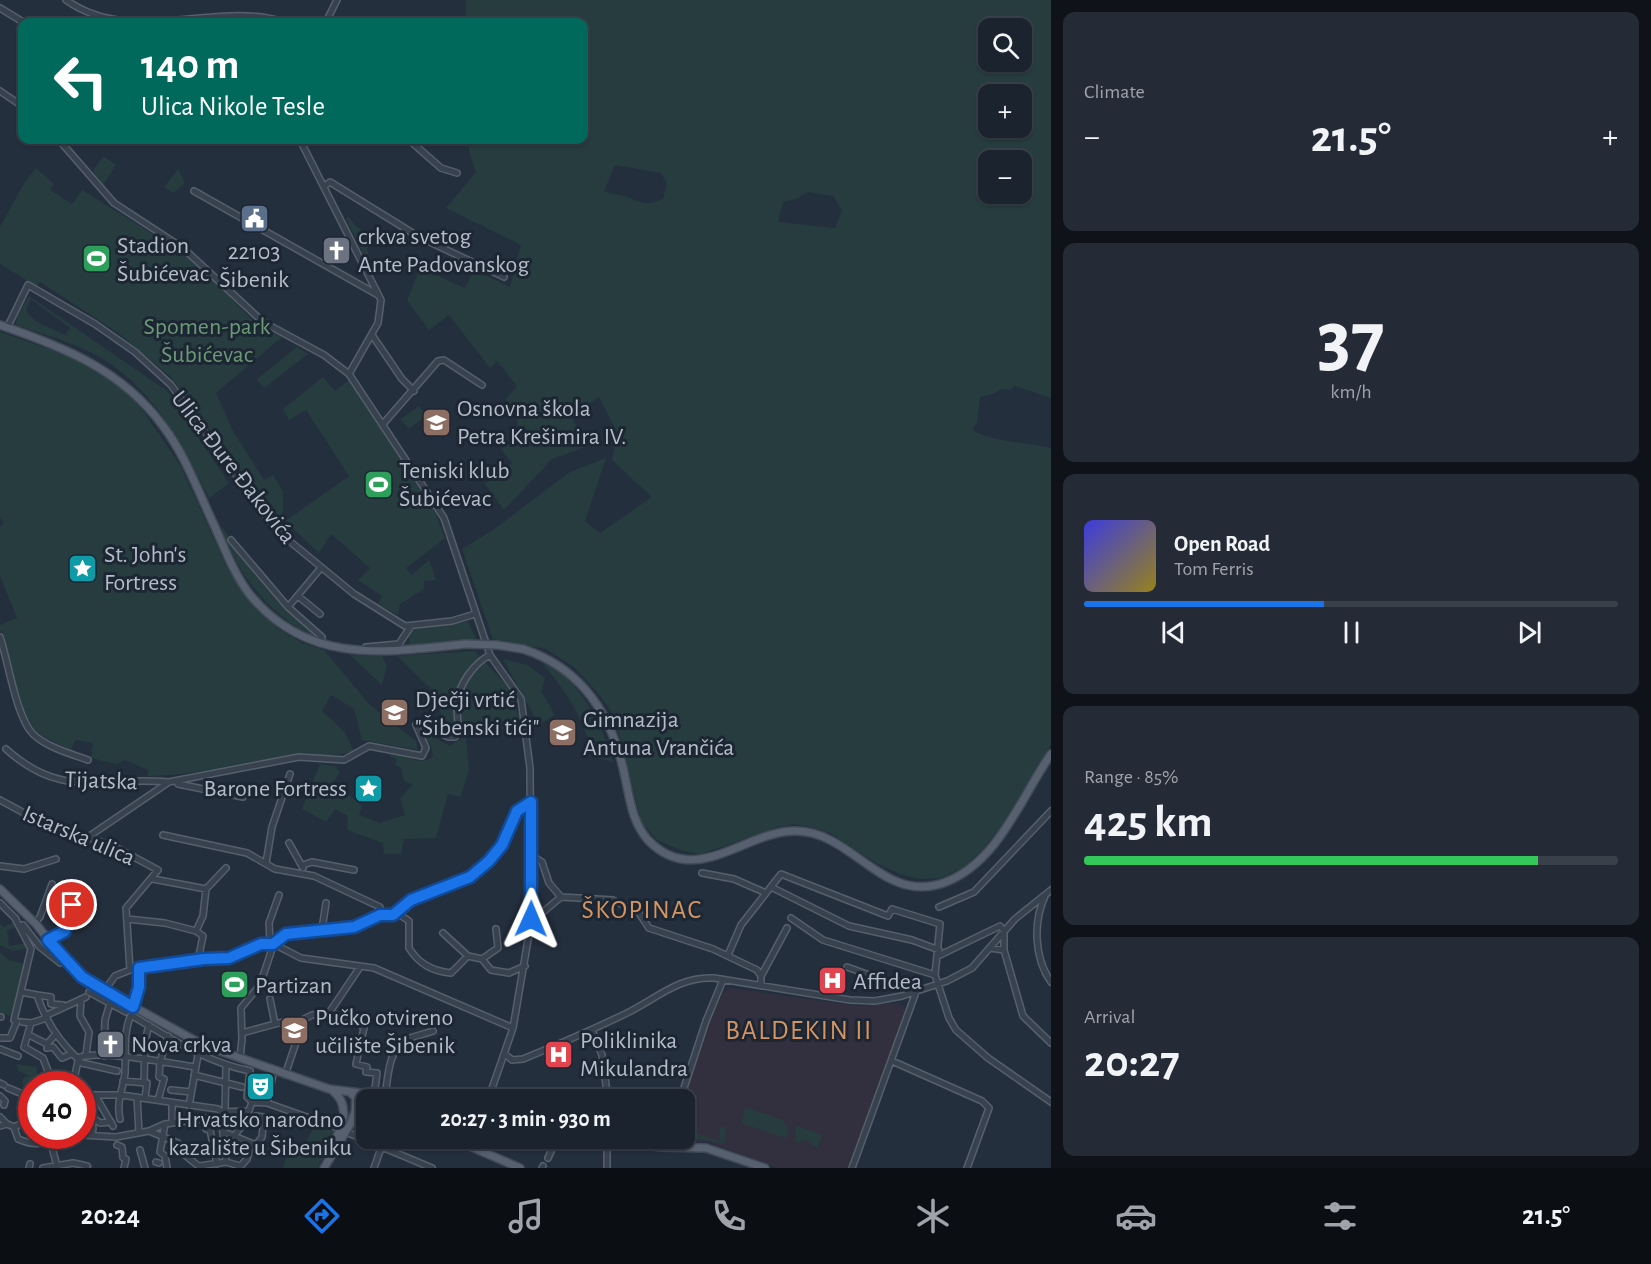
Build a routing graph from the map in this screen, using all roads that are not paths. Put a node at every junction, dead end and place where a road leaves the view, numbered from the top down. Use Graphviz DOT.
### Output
graph roads {
  1 [pos="66,0"];
  2 [pos="336,0"];
  3 [pos="0,8"];
  4 [pos="104,18"];
  5 [pos="122,18"];
  6 [pos="274,18"];
  7 [pos="328,18"];
  8 [pos="18,19"];
  9 [pos="0,91"];
  10 [pos="18,103"];
  11 [pos="62,144"];
  12 [pos="302,144"];
  13 [pos="414,144"];
  14 [pos="457,173"];
  15 [pos="324,186"];
  16 [pos="194,191"];
  17 [pos="504,277"];
  18 [pos="379,296"];
  19 [pos="4,327"];
  20 [pos="372,335"];
  21 [pos="349,374"];
  22 [pos="482,386"];
  23 [pos="414,391"];
  24 [pos="383,424"];
  25 [pos="231,540"];
  26 [pos="320,569"];
  27 [pos="297,596"];
  28 [pos="288,607"];
  29 [pos="320,614"];
  30 [pos="475,614"];
  31 [pos="411,626"];
  32 [pos="0,637"];
  33 [pos="322,637"];
  34 [pos="366,647"];
  35 [pos="490,655"];
  36 [pos="6,749"];
  37 [pos="1051,754"];
  38 [pos="88,760"];
  39 [pos="290,774"];
  40 [pos="177,781"];
  41 [pos="169,782"];
  42 [pos="243,797"];
  43 [pos="0,800"];
  44 [pos="531,802"];
  45 [pos="1051,811"];
  46 [pos="163,835"];
  47 [pos="88,837"];
  48 [pos="289,843"];
  49 [pos="531,855"];
  50 [pos="57,859"];
  51 [pos="266,863"];
  52 [pos="303,865"];
  53 [pos="0,866"];
  54 [pos="226,868"];
  55 [pos="354,870"];
  56 [pos="302,873"];
  57 [pos="702,873"];
  58 [pos="153,879"];
  59 [pos="52,884"];
  60 [pos="771,887"];
  61 [pos="0,889"];
  62 [pos="206,889"];
  63 [pos="1051,890"];
  64 [pos="766,893"];
  65 [pos="1045,894"];
  66 [pos="279,895"];
  67 [pos="561,897"];
  68 [pos="0,903"];
  69 [pos="74,903"];
  70 [pos="326,903"];
  71 [pos="939,907"];
  72 [pos="398,913"];
  73 [pos="380,915"];
  74 [pos="15,918"];
  75 [pos="791,918"];
  76 [pos="127,920"];
  77 [pos="531,922"];
  78 [pos="35,923"];
  79 [pos="787,928"];
  80 [pos="322,929"];
  81 [pos="496,929"];
  82 [pos="196,931"];
  83 [pos="1004,931"];
  84 [pos="442,933"];
  85 [pos="48,940"];
  86 [pos="272,943"];
  87 [pos="990,948"];
  88 [pos="1004,950"];
  89 [pos="939,953"];
  90 [pos="728,955"];
  91 [pos="468,956"];
  92 [pos="482,959"];
  93 [pos="198,960"];
  94 [pos="60,963"];
  95 [pos="525,966"];
  96 [pos="360,967"];
  97 [pos="847,967"];
  98 [pos="139,968"];
  99 [pos="130,970"];
  100 [pos="935,975"];
  101 [pos="761,976"];
  102 [pos="723,980"];
  103 [pos="1051,982"];
  104 [pos="938,984"];
  105 [pos="761,986"];
  106 [pos="104,991"];
  107 [pos="21,992"];
  108 [pos="916,992"];
  109 [pos="37,995"];
  110 [pos="87,996"];
  111 [pos="270,999"];
  112 [pos="110,1003"];
  113 [pos="65,1006"];
  114 [pos="130,1011"];
  115 [pos="329,1013"];
  116 [pos="46,1017"];
  117 [pos="18,1021"];
  118 [pos="31,1023"];
  119 [pos="303,1023"];
  120 [pos="275,1024"];
  121 [pos="149,1025"];
  122 [pos="513,1028"];
  123 [pos="592,1030"];
  124 [pos="433,1031"];
  125 [pos="242,1033"];
  126 [pos="56,1034"];
  127 [pos="29,1035"];
  128 [pos="168,1036"];
  129 [pos="0,1038"];
  130 [pos="1051,1043"];
  131 [pos="47,1046"];
  132 [pos="0,1049"];
  133 [pos="505,1054"];
  134 [pos="86,1055"];
  135 [pos="198,1055"];
  136 [pos="18,1056"];
  137 [pos="104,1056"];
  138 [pos="42,1058"];
  139 [pos="76,1058"];
  140 [pos="126,1058"];
  141 [pos="144,1060"];
  142 [pos="240,1060"];
  143 [pos="892,1061"];
  144 [pos="160,1062"];
  145 [pos="226,1066"];
  146 [pos="195,1067"];
  147 [pos="48,1071"];
  148 [pos="74,1071"];
  149 [pos="121,1072"];
  150 [pos="194,1075"];
  151 [pos="273,1075"];
  152 [pos="285,1075"];
  153 [pos="123,1081"];
  154 [pos="225,1082"];
  155 [pos="144,1083"];
  156 [pos="4,1085"];
  157 [pos="245,1088"];
  158 [pos="329,1089"];
  159 [pos="378,1089"];
  160 [pos="381,1089"];
  161 [pos="492,1089"];
  162 [pos="607,1089"];
  163 [pos="684,1089"];
  164 [pos="171,1090"];
  165 [pos="18,1092"];
  166 [pos="191,1092"];
  167 [pos="96,1095"];
  168 [pos="120,1095"];
  169 [pos="356,1095"];
  170 [pos="1,1096"];
  171 [pos="137,1097"];
  172 [pos="145,1098"];
  173 [pos="96,1100"];
  174 [pos="158,1100"];
  175 [pos="252,1102"];
  176 [pos="1051,1102"];
  177 [pos="172,1103"];
  178 [pos="266,1103"];
  179 [pos="189,1106"];
  180 [pos="2,1107"];
  181 [pos="223,1112"];
  182 [pos="355,1112"];
  183 [pos="245,1113"];
  184 [pos="345,1113"];
  185 [pos="256,1116"];
  186 [pos="0,1117"];
  187 [pos="206,1118"];
  188 [pos="120,1119"];
  189 [pos="96,1121"];
  190 [pos="169,1123"];
  191 [pos="0,1124"];
  192 [pos="18,1124"];
  193 [pos="11,1126"];
  194 [pos="335,1127"];
  195 [pos="208,1129"];
  196 [pos="223,1130"];
  197 [pos="149,1131"];
  198 [pos="346,1132"];
  199 [pos="138,1133"];
  200 [pos="96,1136"];
  201 [pos="234,1136"];
  202 [pos="356,1137"];
  203 [pos="164,1138"];
  204 [pos="18,1139"];
  205 [pos="251,1143"];
  206 [pos="130,1146"];
  207 [pos="695,1148"];
  208 [pos="53,1149"];
  209 [pos="381,1149"];
  210 [pos="384,1149"];
  211 [pos="477,1149"];
  212 [pos="552,1149"];
  213 [pos="607,1149"];
  214 [pos="140,1150"];
  215 [pos="330,1156"];
  216 [pos="548,1158"];
  217 [pos="158,1163"];
  218 [pos="217,1164"];
  219 [pos="225,1164"];
  220 [pos="747,1165"];
  221 [pos="57,1166"];
  222 [pos="87,1167"];
  223 [pos="201,1167"];
  224 [pos="240,1167"];
  225 [pos="43,1168"];
  226 [pos="124,1168"];
  227 [pos="145,1168"];
  228 [pos="324,1168"];
  229 [pos="374,1168"];
  230 [pos="432,1168"];
  231 [pos="520,1168"];
  232 [pos="607,1168"];
  233 [pos="765,1168"];
  234 [pos="852,1168"];
  235 [pos="967,1168"];
  1 -- 4 [label="street"];
  2 -- 7 [label="street"];
  3 -- 8 [label="street"];
  5 -- 6 [label="street"];
  9 -- 10 [label="street"];
  11 -- 21 [label="street"];
  12 -- 15 [label="street"];
  13 -- 14 [label="street"];
  15 -- 17 [label="street"];
  15 -- 18 [label="street"];
  16 -- 18 [label="street"];
  18 -- 20 [label="street"];
  19 -- 26 [label="street, Ulica Đure Đakovića"];
  19 -- 37 [label="main road, bridge"];
  20 -- 21 [label="street"];
  20 -- 23 [label="street"];
  21 -- 24 [label="street"];
  22 -- 23 [label="street"];
  23 -- 24 [label="street"];
  24 -- 30 [label="street"];
  25 -- 28 [label="street, Ulica Đure Đakovića"];
  26 -- 27 [label="street"];
  26 -- 31 [label="street, Ulica Đure Đakovića"];
  27 -- 28 [label="street"];
  27 -- 29 [label="street"];
  28 -- 33 [label="street, Ulica Đure Đakovića"];
  30 -- 31 [label="street"];
  30 -- 35 [label="street"];
  31 -- 34 [label="street"];
  32 -- 38 [label="street"];
  35 -- 40 [label="street, Tijatska"];
  35 -- 44 [label="street"];
  36 -- 41 [label="street, Tijatska"];
  39 -- 51 [label="street"];
  40 -- 41 [label="street, Tijatska"];
  40 -- 42 [label="street"];
  41 -- 47 [label="street"];
  43 -- 47 [label="street, Istarska ulica"];
  44 -- 49 [label="street"];
  44 -- 72 [label="street"];
  45 -- 71 [label="street"];
  46 -- 51 [label="street"];
  47 -- 58 [label="street, Istarska ulica"];
  48 -- 52 [label="street"];
  49 -- 67 [label="street"];
  49 -- 77 [label="street"];
  50 -- 53 [label="street"];
  51 -- 56 [label="street"];
  52 -- 55 [label="street"];
  52 -- 56 [label="street"];
  54 -- 62 [label="street"];
  56 -- 73 [label="street"];
  57 -- 64 [label="street"];
  58 -- 62 [label="street"];
  58 -- 76 [label="street"];
  59 -- 78 [label="street"];
  60 -- 64 [label="street"];
  60 -- 89 [label="street"];
  60 -- 89 [label="street"];
  61 -- 78 [label="main road"];
  62 -- 82 [label="street"];
  63 -- 65 [label="street"];
  64 -- 90 [label="street"];
  65 -- 83 [label="street"];
  65 -- 103 [label="street"];
  66 -- 86 [label="street"];
  67 -- 77 [label="street"];
  67 -- 90 [label="street"];
  68 -- 74 [label="street"];
  69 -- 85 [label="street"];
  70 -- 80 [label="street"];
  72 -- 73 [label="street"];
  72 -- 91 [label="street"];
  73 -- 80 [label="street"];
  74 -- 94 [label="street"];
  74 -- 107 [label="street"];
  75 -- 100 [label="street"];
  76 -- 82 [label="street"];
  76 -- 99 [label="street"];
  77 -- 95 [label="street"];
  78 -- 85 [label="main road"];
  79 -- 101 [label="street"];
  80 -- 86 [label="street"];
  81 -- 92 [label="street"];
  82 -- 93 [label="street"];
  83 -- 87 [label="street"];
  83 -- 88 [label="street"];
  83 -- 89 [label="street"];
  84 -- 91 [label="street"];
  85 -- 106 [label="main road"];
  86 -- 93 [label="street"];
  86 -- 96 [label="street"];
  86 -- 125 [label="street"];
  87 -- 88 [label="street"];
  87 -- 104 [label="street"];
  88 -- 130 [label="street"];
  89 -- 100 [label="street"];
  90 -- 101 [label="street"];
  91 -- 92 [label="street"];
  92 -- 95 [label="street"];
  93 -- 98 [label="street"];
  95 -- 122 [label="street"];
  96 -- 115 [label="street"];
  96 -- 122 [label="street"];
  97 -- 108 [label="street"];
  98 -- 99 [label="street"];
  98 -- 114 [label="street"];
  99 -- 106 [label="street"];
  100 -- 104 [label="street"];
  101 -- 105 [label="street"];
  102 -- 105 [label="street"];
  102 -- 123 [label="street"];
  102 -- 163 [label="street"];
  104 -- 108 [label="street"];
  104 -- 176 [label="street"];
  105 -- 108 [label="street"];
  106 -- 114 [label="main road"];
  107 -- 109 [label="street"];
  107 -- 117 [label="street"];
  108 -- 143 [label="street"];
  109 -- 113 [label="street"];
  109 -- 116 [label="street"];
  110 -- 112 [label="street"];
  110 -- 113 [label="street"];
  110 -- 134 [label="street"];
  111 -- 120 [label="street"];
  112 -- 114 [label="street"];
  112 -- 137 [label="street"];
  113 -- 116 [label="street"];
  114 -- 121 [label="street"];
  114 -- 140 [label="street"];
  114 -- 142 [label="main road"];
  115 -- 119 [label="street"];
  115 -- 159 [label="street"];
  116 -- 118 [label="street"];
  116 -- 126 [label="street"];
  117 -- 118 [label="street"];
  117 -- 129 [label="street"];
  118 -- 127 [label="street"];
  119 -- 120 [label="street"];
  119 -- 152 [label="street"];
  120 -- 125 [label="street"];
  121 -- 128 [label="street"];
  121 -- 141 [label="street"];
  122 -- 133 [label="street"];
  123 -- 133 [label="street"];
  123 -- 162 [label="street"];
  124 -- 160 [label="street"];
  125 -- 142 [label="street"];
  126 -- 131 [label="street"];
  126 -- 139 [label="street"];
  127 -- 131 [label="street"];
  127 -- 138 [label="street"];
  128 -- 135 [label="street"];
  128 -- 144 [label="street"];
  131 -- 138 [label="street"];
  131 -- 139 [label="street"];
  132 -- 136 [label="street"];
  133 -- 161 [label="street"];
  134 -- 137 [label="street"];
  134 -- 139 [label="street"];
  135 -- 145 [label="street"];
  135 -- 146 [label="street"];
  137 -- 140 [label="street"];
  138 -- 147 [label="street"];
  139 -- 148 [label="street"];
  139 -- 149 [label="street"];
  140 -- 141 [label="street"];
  140 -- 149 [label="street"];
  141 -- 144 [label="street"];
  141 -- 155 [label="street"];
  142 -- 152 [label="main road"];
  143 -- 234 [label="street"];
  143 -- 235 [label="street"];
  144 -- 146 [label="street"];
  144 -- 174 [label="street"];
  145 -- 154 [label="street"];
  145 -- 157 [label="street"];
  146 -- 150 [label="street"];
  149 -- 153 [label="street"];
  150 -- 154 [label="street"];
  150 -- 166 [label="street"];
  151 -- 178 [label="street"];
  152 -- 158 [label="main road"];
  153 -- 155 [label="street"];
  153 -- 168 [label="street"];
  154 -- 157 [label="street"];
  154 -- 181 [label="street"];
  155 -- 172 [label="street"];
  156 -- 165 [label="street"];
  157 -- 175 [label="street"];
  158 -- 169 [label="main road"];
  158 -- 184 [label="main road"];
  164 -- 166 [label="street"];
  166 -- 179 [label="street"];
  167 -- 168 [label="street"];
  168 -- 171 [label="street"];
  168 -- 188 [label="street"];
  169 -- 182 [label="main road"];
  169 -- 184 [label="main road"];
  170 -- 180 [label="street"];
  171 -- 172 [label="street"];
  171 -- 199 [label="street"];
  172 -- 174 [label="street"];
  173 -- 189 [label="street"];
  174 -- 177 [label="street"];
  175 -- 178 [label="street"];
  175 -- 183 [label="street"];
  177 -- 179 [label="street"];
  177 -- 190 [label="street"];
  178 -- 194 [label="street"];
  179 -- 181 [label="street"];
  181 -- 183 [label="street"];
  181 -- 187 [label="street"];
  181 -- 196 [label="street"];
  182 -- 198 [label="main road"];
  183 -- 201 [label="street"];
  184 -- 215 [label="main road"];
  185 -- 205 [label="street"];
  186 -- 193 [label="street"];
  187 -- 190 [label="street"];
  187 -- 195 [label="street"];
  190 -- 197 [label="street"];
  190 -- 203 [label="street"];
  191 -- 193 [label="street"];
  192 -- 193 [label="street"];
  193 -- 204 [label="street"];
  195 -- 196 [label="street"];
  195 -- 218 [label="street"];
  196 -- 201 [label="street"];
  196 -- 219 [label="street"];
  197 -- 199 [label="street"];
  197 -- 203 [label="street"];
  198 -- 202 [label="street"];
  198 -- 215 [label="main road"];
  199 -- 200 [label="street"];
  201 -- 205 [label="street"];
  203 -- 217 [label="street"];
  203 -- 223 [label="street"];
  205 -- 224 [label="street"];
  206 -- 226 [label="street"];
  207 -- 220 [label="main road"];
  208 -- 221 [label="street"];
  209 -- 229 [label="street"];
  210 -- 230 [label="street"];
  211 -- 231 [label="main road"];
  212 -- 216 [label="street"];
  213 -- 232 [label="street"];
  214 -- 217 [label="street"];
  215 -- 228 [label="main road"];
  217 -- 227 [label="street"];
  218 -- 219 [label="street"];
  218 -- 223 [label="street"];
  219 -- 224 [label="street"];
  220 -- 233 [label="main road"];
  221 -- 222 [label="street"];
  221 -- 225 [label="street"];
}
